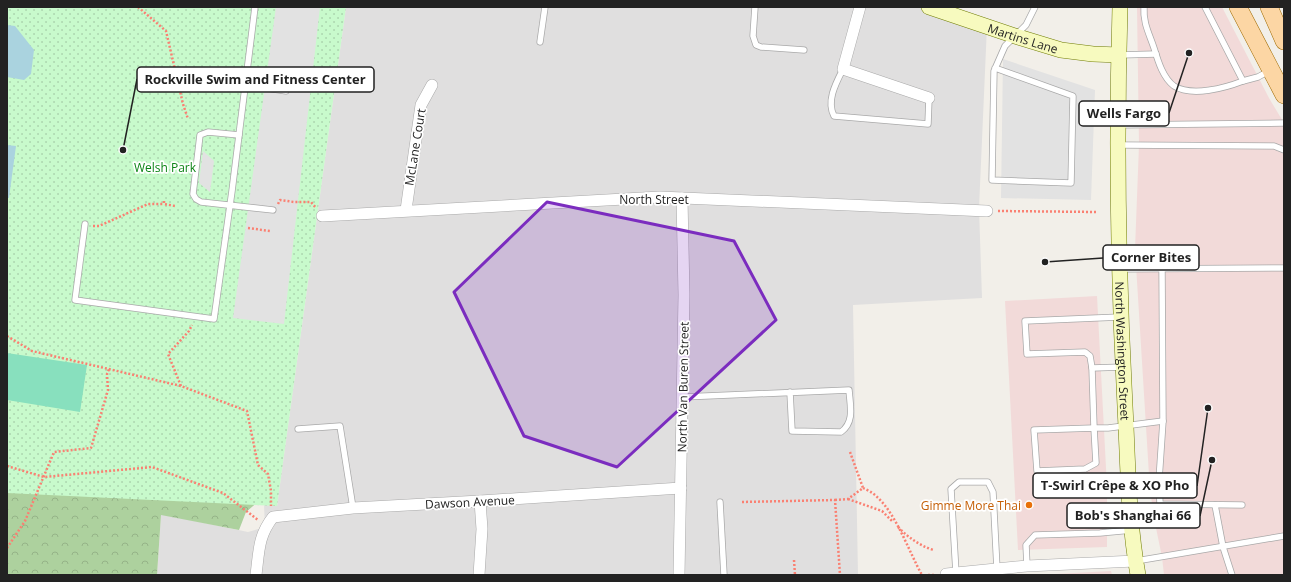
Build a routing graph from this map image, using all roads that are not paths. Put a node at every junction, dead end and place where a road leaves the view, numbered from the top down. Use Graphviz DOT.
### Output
graph roads {
  1 [pos="255,7"];
  2 [pos="545,7"];
  3 [pos="755,7"];
  4 [pos="860,7"];
  5 [pos="929,7"];
  6 [pos="1035,7"];
  7 [pos="1120,7"];
  8 [pos="1144,7"];
  9 [pos="1205,7"];
  10 [pos="1238,7"];
  11 [pos="1269,7"];
  12 [pos="1015,36"];
  13 [pos="1284,41"];
  14 [pos="540,42"];
  15 [pos="804,50"];
  16 [pos="1156,54"];
  17 [pos="1119,55"];
  18 [pos="995,68"];
  19 [pos="843,70"];
  20 [pos="1271,70"];
  21 [pos="1243,82"];
  22 [pos="246,85"];
  23 [pos="432,86"];
  24 [pos="286,91"];
  25 [pos="1284,95"];
  26 [pos="929,98"];
  27 [pos="1284,123"];
  28 [pos="1118,125"];
  29 [pos="239,136"];
  30 [pos="1118,144"];
  31 [pos="1284,150"];
  32 [pos="682,198"];
  33 [pos="230,206"];
  34 [pos="272,210"];
  35 [pos="406,210"];
  36 [pos="987,211"];
  37 [pos="322,216"];
  38 [pos="85,225"];
  39 [pos="1284,268"];
  40 [pos="1119,269"];
  41 [pos="1162,269"];
  42 [pos="1120,317"];
  43 [pos="1123,367"];
  44 [pos="1092,368"];
  45 [pos="790,392"];
  46 [pos="682,397"];
  47 [pos="1163,421"];
  48 [pos="1126,425"];
  49 [pos="1094,428"];
  50 [pos="298,429"];
  51 [pos="681,488"];
  52 [pos="480,502"];
  53 [pos="720,502"];
  54 [pos="1215,505"];
  55 [pos="1242,505"];
  56 [pos="353,508"];
  57 [pos="1132,530"];
  58 [pos="1284,536"];
  59 [pos="1223,547"];
  60 [pos="1027,566"];
  61 [pos="1137,568"];
  62 [pos="997,569"];
  63 [pos="1012,571"];
  64 [pos="951,573"];
  65 [pos="1231,574"];
  66 [pos="256,575"];
  67 [pos="479,575"];
  68 [pos="680,575"];
  69 [pos="724,575"];
  1 -- 22 [label="lane"];
  2 -- 14 [label="lane"];
  3 -- 15 [label="lane"];
  4 -- 19 [label="street"];
  5 -- 12 [label="street, Martins Lane"];
  6 -- 12 [label="lane"];
  7 -- 17 [label="street, North Washington Street"];
  8 -- 16 [label="lane"];
  9 -- 21 [label="lane"];
  10 -- 20 [label="main road"];
  11 -- 13 [label="main road"];
  12 -- 17 [label="street, Martins Lane"];
  12 -- 18 [label="lane"];
  16 -- 17 [label="lane"];
  16 -- 21 [label="lane"];
  17 -- 28 [label="street, North Washington Street"];
  18 -- 18 [label="lane"];
  19 -- 26 [label="street"];
  19 -- 26 [label="lane"];
  20 -- 21 [label="lane"];
  20 -- 25 [label="main road"];
  22 -- 24 [label="lane"];
  22 -- 29 [label="lane"];
  23 -- 35 [label="street, McLane Court"];
  27 -- 28 [label="lane"];
  28 -- 30 [label="street, North Washington Street"];
  29 -- 33 [label="lane"];
  29 -- 33 [label="lane"];
  30 -- 31 [label="lane"];
  30 -- 40 [label="street, North Washington Street"];
  32 -- 35 [label="street, North Street"];
  32 -- 36 [label="street, North Street"];
  32 -- 46 [label="street, North Van Buren Street"];
  33 -- 34 [label="lane"];
  33 -- 38 [label="lane"];
  35 -- 37 [label="street, North Street"];
  39 -- 41 [label="lane"];
  40 -- 41 [label="lane"];
  40 -- 42 [label="street, North Washington Street"];
  41 -- 47 [label="lane"];
  42 -- 43 [label="street, North Washington Street"];
  42 -- 44 [label="lane"];
  43 -- 44 [label="lane"];
  43 -- 48 [label="street, North Washington Street"];
  44 -- 49 [label="lane"];
  45 -- 45 [label="lane"];
  45 -- 46 [label="lane"];
  46 -- 51 [label="street, North Van Buren Street"];
  47 -- 48 [label="lane"];
  47 -- 54 [label="lane"];
  48 -- 49 [label="lane"];
  48 -- 57 [label="street, North Washington Street"];
  49 -- 49 [label="lane"];
  50 -- 56 [label="lane"];
  51 -- 52 [label="street, Dawson Avenue"];
  51 -- 68 [label="street, North Van Buren Street"];
  52 -- 56 [label="street, Dawson Avenue"];
  52 -- 67 [label="street"];
  53 -- 69 [label="lane"];
  54 -- 55 [label="lane"];
  54 -- 59 [label="lane"];
  56 -- 66 [label="street, Dawson Avenue"];
  57 -- 60 [label="lane"];
  57 -- 61 [label="street, North Washington Street"];
  58 -- 59 [label="lane"];
  59 -- 61 [label="lane"];
  59 -- 65 [label="lane"];
  60 -- 61 [label="street"];
  60 -- 63 [label="street"];
  62 -- 63 [label="street"];
  62 -- 64 [label="street"];
  62 -- 64 [label="lane"];
}
